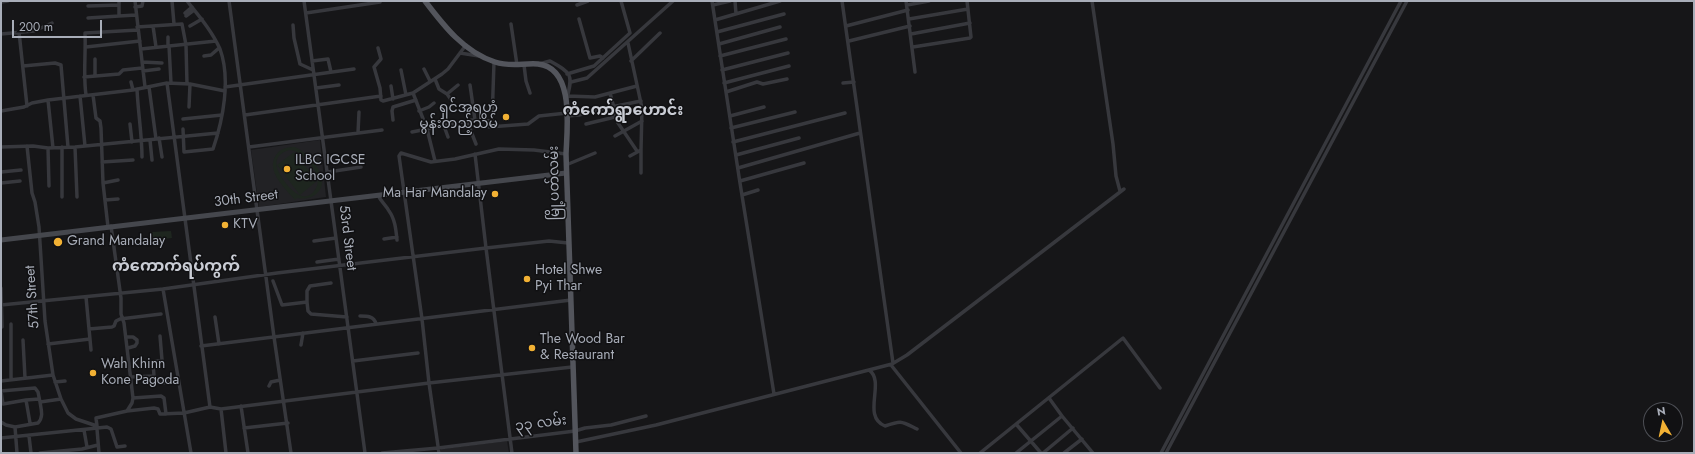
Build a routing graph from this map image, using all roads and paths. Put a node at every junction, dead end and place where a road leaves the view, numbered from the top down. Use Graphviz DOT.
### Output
graph roads {
  1 [pos="8,1"];
  2 [pos="135,1"];
  3 [pos="143,1"];
  4 [pos="172,1"];
  5 [pos="186,1"];
  6 [pos="229,1"];
  7 [pos="304,1"];
  8 [pos="425,1"];
  9 [pos="588,1"];
  10 [pos="621,1"];
  11 [pos="673,1"];
  12 [pos="730,1"];
  13 [pos="735,1"];
  14 [pos="780,1"];
  15 [pos="842,1"];
  16 [pos="929,1"];
  17 [pos="967,1"];
  18 [pos="1092,1"];
  19 [pos="1401,1"];
  20 [pos="1406,1"];
  21 [pos="1,2"];
  22 [pos="380,2"];
  23 [pos="119,3"];
  24 [pos="713,3"];
  25 [pos="907,3"];
  26 [pos="576,5"];
  27 [pos="88,6"];
  28 [pos="135,7"];
  29 [pos="193,8"];
  30 [pos="968,9"];
  31 [pos="908,10"];
  32 [pos="306,13"];
  33 [pos="736,14"];
  34 [pos="784,14"];
  35 [pos="136,15"];
  36 [pos="185,15"];
  37 [pos="119,16"];
  38 [pos="88,18"];
  39 [pos="579,18"];
  40 [pos="202,19"];
  41 [pos="909,19"];
  42 [pos="715,20"];
  43 [pos="52,23"];
  44 [pos="970,23"];
  45 [pos="174,24"];
  46 [pos="511,24"];
  47 [pos="293,25"];
  48 [pos="153,26"];
  49 [pos="190,26"];
  50 [pos="846,26"];
  51 [pos="910,26"];
  52 [pos="780,27"];
  53 [pos="138,28"];
  54 [pos="19,32"];
  55 [pos="717,32"];
  56 [pos="660,33"];
  57 [pos="1,34"];
  58 [pos="911,34"];
  59 [pos="168,36"];
  60 [pos="786,39"];
  61 [pos="140,41"];
  62 [pos="216,41"];
  63 [pos="849,41"];
  64 [pos="628,43"];
  65 [pos="719,44"];
  66 [pos="186,45"];
  67 [pos="168,46"];
  68 [pos="466,46"];
  69 [pos="86,47"];
  70 [pos="156,47"];
  71 [pos="912,47"];
  72 [pos="219,48"];
  73 [pos="378,48"];
  74 [pos="141,49"];
  75 [pos="460,53"];
  76 [pos="788,53"];
  77 [pos="204,56"];
  78 [pos="480,56"];
  79 [pos="720,56"];
  80 [pos="603,58"];
  81 [pos="95,59"];
  82 [pos="312,60"];
  83 [pos="631,60"];
  84 [pos="142,62"];
  85 [pos="162,62"];
  86 [pos="494,62"];
  87 [pos="538,64"];
  88 [pos="517,65"];
  89 [pos="524,65"];
  90 [pos="23,66"];
  91 [pos="789,66"];
  92 [pos="159,69"];
  93 [pos="354,69"];
  94 [pos="424,69"];
  95 [pos="142,70"];
  96 [pos="401,70"];
  97 [pos="722,70"];
  98 [pos="314,72"];
  99 [pos="330,72"];
  100 [pos="915,72"];
  101 [pos="567,74"];
  102 [pos="95,76"];
  103 [pos="84,77"];
  104 [pos="435,79"];
  105 [pos="788,79"];
  106 [pos="430,81"];
  107 [pos="131,82"];
  108 [pos="571,82"];
  109 [pos="854,82"];
  110 [pos="169,83"];
  111 [pos="724,83"];
  112 [pos="843,83"];
  113 [pos="188,84"];
  114 [pos="242,85"];
  115 [pos="339,85"];
  116 [pos="458,85"];
  117 [pos="470,85"];
  118 [pos="391,86"];
  119 [pos="637,86"];
  120 [pos="147,87"];
  121 [pos="316,88"];
  122 [pos="135,89"];
  123 [pos="225,89"];
  124 [pos="726,92"];
  125 [pos="414,93"];
  126 [pos="530,93"];
  127 [pos="610,93"];
  128 [pos="93,94"];
  129 [pos="447,94"];
  130 [pos="86,95"];
  131 [pos="406,95"];
  132 [pos="80,96"];
  133 [pos="381,96"];
  134 [pos="64,98"];
  135 [pos="393,99"];
  136 [pos="567,99"];
  137 [pos="48,100"];
  138 [pos="416,100"];
  139 [pos="452,101"];
  140 [pos="641,101"];
  141 [pos="434,103"];
  142 [pos="27,106"];
  143 [pos="318,106"];
  144 [pos="613,106"];
  145 [pos="189,107"];
  146 [pos="764,107"];
  147 [pos="642,108"];
  148 [pos="1,111"];
  149 [pos="420,111"];
  150 [pos="492,111"];
  151 [pos="359,112"];
  152 [pos="474,112"];
  153 [pos="795,112"];
  154 [pos="845,113"];
  155 [pos="567,114"];
  156 [pos="222,115"];
  157 [pos="245,115"];
  158 [pos="730,116"];
  159 [pos="615,117"];
  160 [pos="183,119"];
  161 [pos="393,120"];
  162 [pos="475,120"];
  163 [pos="467,121"];
  164 [pos="642,121"];
  165 [pos="130,124"];
  166 [pos="586,124"];
  167 [pos="444,126"];
  168 [pos="489,127"];
  169 [pos="731,128"];
  170 [pos="183,129"];
  171 [pos="427,129"];
  172 [pos="382,130"];
  173 [pos="412,132"];
  174 [pos="623,132"];
  175 [pos="218,133"];
  176 [pos="358,133"];
  177 [pos="860,133"];
  178 [pos="184,136"];
  179 [pos="615,136"];
  180 [pos="174,137"];
  181 [pos="323,137"];
  182 [pos="448,137"];
  183 [pos="158,138"];
  184 [pos="799,138"];
  185 [pos="150,140"];
  186 [pos="143,141"];
  187 [pos="132,142"];
  188 [pos="734,142"];
  189 [pos="102,143"];
  190 [pos="1,144"];
  191 [pos="476,144"];
  192 [pos="27,146"];
  193 [pos="85,146"];
  194 [pos="1,147"];
  195 [pos="62,147"];
  196 [pos="68,147"];
  197 [pos="75,147"];
  198 [pos="249,147"];
  199 [pos="48,148"];
  200 [pos="53,148"];
  201 [pos="639,151"];
  202 [pos="475,154"];
  203 [pos="566,154"];
  204 [pos="595,154"];
  205 [pos="736,155"];
  206 [pos="630,156"];
  207 [pos="162,157"];
  208 [pos="142,158"];
  209 [pos="133,160"];
  210 [pos="152,160"];
  211 [pos="435,161"];
  212 [pos="102,162"];
  213 [pos="804,163"];
  214 [pos="566,166"];
  215 [pos="360,167"];
  216 [pos="738,168"];
  217 [pos="21,170"];
  218 [pos="1,172"];
  219 [pos="328,172"];
  220 [pos="641,173"];
  221 [pos="566,174"];
  222 [pos="118,180"];
  223 [pos="20,181"];
  224 [pos="740,181"];
  225 [pos="103,182"];
  226 [pos="1,183"];
  227 [pos="477,184"];
  228 [pos="49,186"];
  229 [pos="758,190"];
  230 [pos="403,192"];
  231 [pos="378,195"];
  232 [pos="742,195"];
  233 [pos="62,196"];
  234 [pos="77,197"];
  235 [pos="118,199"];
  236 [pos="105,200"];
  237 [pos="332,200"];
  238 [pos="258,210"];
  239 [pos="185,218"];
  240 [pos="110,227"];
  241 [pos="40,235"];
  242 [pos="336,238"];
  243 [pos="384,239"];
  244 [pos="1,240"];
  245 [pos="314,241"];
  246 [pos="568,243"];
  247 [pos="486,248"];
  248 [pos="413,257"];
  249 [pos="339,259"];
  250 [pos="317,262"];
  251 [pos="340,265"];
  252 [pos="266,275"];
  253 [pos="273,281"];
  254 [pos="331,283"];
  255 [pos="193,284"];
  256 [pos="1,288"];
  257 [pos="163,288"];
  258 [pos="120,293"];
  259 [pos="86,296"];
  260 [pos="571,300"];
  261 [pos="44,301"];
  262 [pos="307,302"];
  263 [pos="1,305"];
  264 [pos="493,310"];
  265 [pos="161,314"];
  266 [pos="360,316"];
  267 [pos="347,317"];
  268 [pos="1,318"];
  269 [pos="215,318"];
  270 [pos="122,319"];
  271 [pos="422,319"];
  272 [pos="11,324"];
  273 [pos="376,324"];
  274 [pos="2,327"];
  275 [pos="348,328"];
  276 [pos="89,329"];
  277 [pos="303,333"];
  278 [pos="160,336"];
  279 [pos="126,337"];
  280 [pos="274,337"];
  281 [pos="90,339"];
  282 [pos="23,340"];
  283 [pos="48,344"];
  284 [pos="219,344"];
  285 [pos="301,345"];
  286 [pos="201,346"];
  287 [pos="128,348"];
  288 [pos="91,350"];
  289 [pos="418,353"];
  290 [pos="353,361"];
  291 [pos="892,364"];
  292 [pos="572,367"];
  293 [pos="869,370"];
  294 [pos="53,375"];
  295 [pos="154,376"];
  296 [pos="501,376"];
  297 [pos="131,377"];
  298 [pos="25,378"];
  299 [pos="11,380"];
  300 [pos="280,380"];
  301 [pos="1,381"];
  302 [pos="65,381"];
  303 [pos="178,381"];
  304 [pos="55,382"];
  305 [pos="429,383"];
  306 [pos="269,386"];
  307 [pos="1160,388"];
  308 [pos="357,391"];
  309 [pos="774,394"];
  310 [pos="133,398"];
  311 [pos="1048,398"];
  312 [pos="26,400"];
  313 [pos="39,400"];
  314 [pos="57,400"];
  315 [pos="284,401"];
  316 [pos="241,406"];
  317 [pos="210,407"];
  318 [pos="221,409"];
  319 [pos="128,411"];
  320 [pos="184,413"];
  321 [pos="166,414"];
  322 [pos="646,416"];
  323 [pos="1062,416"];
  324 [pos="1,422"];
  325 [pos="30,423"];
  326 [pos="288,424"];
  327 [pos="1016,424"];
  328 [pos="15,427"];
  329 [pos="97,428"];
  330 [pos="244,428"];
  331 [pos="1073,428"];
  332 [pos="917,429"];
  333 [pos="84,430"];
  334 [pos="575,431"];
  335 [pos="29,436"];
  336 [pos="16,437"];
  337 [pos="1,438"];
  338 [pos="510,439"];
  339 [pos="1082,439"];
  340 [pos="1030,441"];
  341 [pos="576,442"];
  342 [pos="98,445"];
  343 [pos="125,446"];
  344 [pos="438,448"];
  345 [pos="86,450"];
  346 [pos="18,453"];
  347 [pos="31,453"];
  348 [pos="40,453"];
  349 [pos="99,453"];
  350 [pos="191,453"];
  351 [pos="226,453"];
  352 [pos="248,453"];
  353 [pos="291,453"];
  354 [pos="365,453"];
  355 [pos="382,453"];
  356 [pos="438,453"];
  357 [pos="512,453"];
  358 [pos="576,453"];
  359 [pos="961,453"];
  360 [pos="980,453"];
  361 [pos="1016,453"];
  362 [pos="1042,453"];
  363 [pos="1064,453"];
  364 [pos="1093,453"];
  365 [pos="1161,453"];
  366 [pos="1166,453"];
  1 -- 21 [label="street"];
  2 -- 28 [label="street"];
  3 -- 28 [label="street"];
  4 -- 45 [label="street"];
  5 -- 29 [label="street"];
  6 -- 114 [label="street"];
  7 -- 32 [label="street, 53rd Street"];
  8 -- 68 [label="main road"];
  9 -- 26 [label="street"];
  10 -- 80 [label="street"];
  11 -- 64 [label="street"];
  12 -- 24 [label="street"];
  13 -- 33 [label="street"];
  14 -- 33 [label="street"];
  15 -- 50 [label="street"];
  16 -- 25 [label="street"];
  17 -- 30 [label="street"];
  18 -- 291 [label="street"];
  19 -- 365 [label="street"];
  20 -- 366 [label="street"];
  22 -- 32 [label="street"];
  23 -- 27 [label="street"];
  23 -- 37 [label="street"];
  24 -- 42 [label="street"];
  25 -- 31 [label="street"];
  28 -- 35 [label="street"];
  29 -- 36 [label="street"];
  29 -- 40 [label="street"];
  30 -- 41 [label="street"];
  30 -- 44 [label="street"];
  31 -- 41 [label="street"];
  31 -- 50 [label="street"];
  32 -- 82 [label="street, 53rd Street"];
  33 -- 42 [label="street"];
  34 -- 55 [label="street"];
  35 -- 37 [label="street"];
  35 -- 53 [label="street"];
  37 -- 38 [label="street"];
  39 -- 80 [label="street"];
  40 -- 49 [label="street"];
  40 -- 62 [label="street"];
  41 -- 51 [label="street"];
  42 -- 55 [label="street"];
  43 -- 54 [label="street"];
  44 -- 58 [label="street"];
  44 -- 71 [label="street"];
  45 -- 48 [label="street"];
  45 -- 66 [label="street"];
  46 -- 88 [label="street"];
  47 -- 98 [label="street"];
  48 -- 53 [label="street"];
  48 -- 70 [label="street"];
  50 -- 63 [label="street"];
  51 -- 58 [label="street"];
  51 -- 63 [label="street"];
  52 -- 65 [label="street"];
  53 -- 61 [label="street"];
  53 -- 69 [label="street"];
  54 -- 57 [label="street"];
  54 -- 90 [label="street"];
  55 -- 65 [label="street"];
  56 -- 83 [label="street"];
  58 -- 71 [label="street"];
  59 -- 67 [label="street"];
  60 -- 79 [label="street"];
  61 -- 69 [label="street"];
  61 -- 74 [label="street"];
  62 -- 66 [label="street"];
  62 -- 72 [label="street"];
  63 -- 109 [label="street"];
  64 -- 83 [label="street"];
  64 -- 108 [label="street"];
  65 -- 79 [label="street"];
  66 -- 67 [label="street"];
  66 -- 113 [label="street"];
  67 -- 70 [label="street"];
  67 -- 110 [label="street"];
  68 -- 75 [label="street"];
  68 -- 78 [label="main road"];
  69 -- 103 [label="street"];
  70 -- 74 [label="street"];
  71 -- 100 [label="street"];
  72 -- 77 [label="street"];
  72 -- 123 [label="street"];
  73 -- 133 [label="street"];
  74 -- 84 [label="street"];
  75 -- 78 [label="street"];
  75 -- 104 [label="street"];
  76 -- 97 [label="street"];
  78 -- 86 [label="main road"];
  79 -- 97 [label="street"];
  80 -- 101 [label="street"];
  81 -- 102 [label="street"];
  82 -- 98 [label="street, 53rd Street"];
  82 -- 99 [label="street"];
  83 -- 119 [label="street"];
  84 -- 85 [label="street"];
  84 -- 95 [label="street"];
  86 -- 88 [label="main road"];
  86 -- 150 [label="street"];
  87 -- 89 [label="main road"];
  87 -- 101 [label="street"];
  87 -- 136 [label="main road, မြို့ပတ်လမ်း"];
  88 -- 89 [label="main road"];
  89 -- 126 [label="street"];
  90 -- 134 [label="street"];
  90 -- 142 [label="street"];
  91 -- 111 [label="street"];
  92 -- 95 [label="street"];
  93 -- 99 [label="street"];
  94 -- 106 [label="street"];
  95 -- 102 [label="street"];
  95 -- 120 [label="street"];
  96 -- 131 [label="street"];
  97 -- 111 [label="street"];
  98 -- 99 [label="street"];
  98 -- 114 [label="street"];
  98 -- 121 [label="street, 53rd Street"];
  101 -- 108 [label="street"];
  102 -- 103 [label="street"];
  103 -- 130 [label="street"];
  104 -- 106 [label="street"];
  104 -- 129 [label="street"];
  105 -- 124 [label="street"];
  106 -- 125 [label="street"];
  107 -- 122 [label="street"];
  108 -- 136 [label="street"];
  109 -- 112 [label="street"];
  109 -- 177 [label="street"];
  110 -- 113 [label="street"];
  110 -- 120 [label="street"];
  110 -- 180 [label="street"];
  111 -- 124 [label="street"];
  113 -- 123 [label="street"];
  113 -- 145 [label="street"];
  114 -- 123 [label="street"];
  114 -- 157 [label="street"];
  115 -- 121 [label="street"];
  116 -- 129 [label="street"];
  117 -- 152 [label="street"];
  118 -- 135 [label="street"];
  119 -- 127 [label="street"];
  119 -- 140 [label="street"];
  120 -- 122 [label="street"];
  120 -- 183 [label="street"];
  121 -- 143 [label="street, 53rd Street"];
  122 -- 128 [label="street"];
  122 -- 186 [label="street"];
  123 -- 156 [label="street"];
  124 -- 158 [label="street"];
  125 -- 131 [label="street"];
  125 -- 138 [label="street"];
  127 -- 136 [label="street"];
  127 -- 144 [label="street"];
  128 -- 130 [label="street"];
  128 -- 189 [label="street"];
  129 -- 139 [label="street"];
  130 -- 132 [label="street"];
  131 -- 135 [label="street"];
  132 -- 134 [label="street"];
  132 -- 193 [label="street"];
  133 -- 135 [label="street"];
  133 -- 143 [label="street"];
  134 -- 137 [label="street"];
  134 -- 196 [label="street"];
  136 -- 155 [label="main road, မြို့ပတ်လမ်း"];
  137 -- 142 [label="street"];
  137 -- 200 [label="street"];
  138 -- 149 [label="street"];
  138 -- 161 [label="street"];
  140 -- 144 [label="street"];
  140 -- 147 [label="street"];
  141 -- 149 [label="street"];
  142 -- 148 [label="street"];
  143 -- 157 [label="street"];
  143 -- 181 [label="street, 53rd Street"];
  144 -- 155 [label="street"];
  144 -- 159 [label="street"];
  146 -- 158 [label="street"];
  147 -- 159 [label="street"];
  147 -- 164 [label="street"];
  149 -- 171 [label="street"];
  150 -- 152 [label="street"];
  150 -- 162 [label="street"];
  151 -- 176 [label="street"];
  152 -- 162 [label="street"];
  153 -- 169 [label="street"];
  154 -- 188 [label="street"];
  155 -- 168 [label="street"];
  155 -- 203 [label="main road, မြို့ပတ်လမ်း"];
  156 -- 160 [label="street"];
  156 -- 175 [label="street"];
  157 -- 198 [label="street"];
  158 -- 169 [label="street"];
  159 -- 166 [label="street"];
  159 -- 174 [label="street"];
  162 -- 163 [label="street"];
  163 -- 167 [label="street"];
  163 -- 191 [label="street"];
  164 -- 174 [label="street"];
  164 -- 201 [label="street"];
  165 -- 187 [label="street"];
  167 -- 171 [label="street"];
  167 -- 182 [label="street"];
  169 -- 188 [label="street"];
  170 -- 178 [label="street"];
  171 -- 173 [label="street"];
  171 -- 211 [label="street"];
  172 -- 176 [label="street"];
  174 -- 179 [label="street"];
  174 -- 201 [label="street"];
  175 -- 178 [label="street"];
  175 -- 178 [label="street"];
  176 -- 181 [label="street"];
  177 -- 216 [label="street"];
  177 -- 291 [label="street"];
  178 -- 180 [label="street"];
  180 -- 183 [label="street"];
  180 -- 239 [label="street"];
  181 -- 198 [label="street"];
  181 -- 219 [label="street, 53rd Street"];
  183 -- 185 [label="street"];
  183 -- 207 [label="street"];
  184 -- 205 [label="street"];
  185 -- 186 [label="street"];
  185 -- 210 [label="street"];
  186 -- 187 [label="street"];
  186 -- 208 [label="street"];
  187 -- 189 [label="street"];
  188 -- 205 [label="street"];
  189 -- 193 [label="street"];
  189 -- 212 [label="street"];
  190 -- 194 [label="street"];
  192 -- 194 [label="street"];
  192 -- 199 [label="street"];
  192 -- 241 [label="street, 57th Street"];
  193 -- 197 [label="street"];
  195 -- 196 [label="street"];
  195 -- 200 [label="street"];
  195 -- 233 [label="street"];
  196 -- 197 [label="street"];
  197 -- 234 [label="street"];
  198 -- 238 [label="street"];
  199 -- 200 [label="street"];
  199 -- 228 [label="street"];
  201 -- 206 [label="street"];
  201 -- 220 [label="street"];
  202 -- 203 [label="street"];
  202 -- 211 [label="street"];
  202 -- 227 [label="street"];
  203 -- 214 [label="main road, မြို့ပတ်လမ်း"];
  204 -- 214 [label="street"];
  205 -- 216 [label="street"];
  209 -- 212 [label="street"];
  211 -- 230 [label="street"];
  212 -- 225 [label="street"];
  213 -- 224 [label="street"];
  214 -- 221 [label="main road, မြို့ပတ်လမ်း"];
  215 -- 219 [label="street"];
  216 -- 224 [label="street"];
  217 -- 218 [label="street"];
  219 -- 237 [label="street, 53rd Street"];
  221 -- 227 [label="main road, 30th Street"];
  221 -- 246 [label="main road, မြို့ပတ်လမ်း"];
  222 -- 225 [label="street"];
  223 -- 226 [label="street"];
  224 -- 232 [label="street"];
  225 -- 236 [label="street"];
  227 -- 230 [label="main road, 30th Street"];
  227 -- 247 [label="street"];
  229 -- 232 [label="street"];
  230 -- 231 [label="main road, 30th Street"];
  230 -- 248 [label="street"];
  231 -- 237 [label="main road, 30th Street"];
  231 -- 243 [label="street"];
  232 -- 309 [label="street"];
  235 -- 236 [label="street"];
  236 -- 240 [label="street"];
  237 -- 238 [label="main road, 30th Street"];
  237 -- 242 [label="street, 53rd Street"];
  238 -- 239 [label="main road, 30th Street"];
  238 -- 252 [label="street"];
  239 -- 240 [label="main road, 30th Street"];
  239 -- 255 [label="street"];
  240 -- 241 [label="main road, 30th Street"];
  240 -- 258 [label="street"];
  241 -- 244 [label="main road, 30th Street"];
  241 -- 261 [label="street, 57th Street"];
  242 -- 245 [label="street"];
  242 -- 249 [label="street, 53rd Street"];
  246 -- 247 [label="street"];
  246 -- 260 [label="main road, မြို့ပတ်လမ်း"];
  247 -- 248 [label="street"];
  247 -- 264 [label="street"];
  248 -- 251 [label="street"];
  248 -- 271 [label="street"];
  249 -- 250 [label="street"];
  249 -- 251 [label="street, 53rd Street"];
  251 -- 252 [label="street"];
  251 -- 267 [label="street, 53rd Street"];
  252 -- 255 [label="street"];
  252 -- 280 [label="street"];
  253 -- 262 [label="street"];
  254 -- 262 [label="street"];
  255 -- 257 [label="street"];
  255 -- 286 [label="street"];
  256 -- 263 [label="street"];
  257 -- 258 [label="street"];
  257 -- 303 [label="street"];
  258 -- 259 [label="street"];
  258 -- 270 [label="street"];
  259 -- 261 [label="street"];
  259 -- 276 [label="street"];
  260 -- 264 [label="street"];
  260 -- 292 [label="main road, မြို့ပတ်လမ်း"];
  261 -- 263 [label="street"];
  261 -- 283 [label="street, 57th Street"];
  262 -- 267 [label="street"];
  263 -- 268 [label="street"];
  264 -- 271 [label="street"];
  264 -- 296 [label="street"];
  265 -- 270 [label="street"];
  266 -- 273 [label="street"];
  267 -- 275 [label="street, 53rd Street"];
  268 -- 274 [label="street"];
  269 -- 284 [label="street"];
  270 -- 276 [label="street"];
  270 -- 279 [label="street"];
  271 -- 273 [label="street"];
  271 -- 305 [label="street"];
  272 -- 299 [label="street"];
  273 -- 275 [label="street"];
  275 -- 277 [label="street"];
  275 -- 290 [label="street, 53rd Street"];
  276 -- 281 [label="street"];
  277 -- 280 [label="street"];
  277 -- 285 [label="street"];
  278 -- 295 [label="street"];
  279 -- 287 [label="street"];
  279 -- 287 [label="street"];
  280 -- 284 [label="street"];
  280 -- 300 [label="street"];
  281 -- 283 [label="street"];
  281 -- 288 [label="street"];
  282 -- 298 [label="street"];
  283 -- 294 [label="street, 57th Street"];
  284 -- 286 [label="street"];
  286 -- 317 [label="street"];
  287 -- 297 [label="street"];
  289 -- 290 [label="street"];
  290 -- 308 [label="street, 53rd Street"];
  291 -- 293 [label="street"];
  291 -- 359 [label="street"];
  292 -- 296 [label="street"];
  292 -- 334 [label="main road, မြို့ပတ်လမ်း"];
  293 -- 309 [label="street"];
  293 -- 332 [label="street"];
  294 -- 298 [label="street"];
  294 -- 304 [label="street, 57th Street"];
  295 -- 297 [label="street"];
  295 -- 303 [label="street"];
  296 -- 305 [label="street"];
  296 -- 338 [label="street"];
  297 -- 310 [label="street"];
  298 -- 299 [label="street"];
  299 -- 301 [label="street"];
  300 -- 306 [label="street"];
  300 -- 315 [label="street"];
  302 -- 304 [label="street"];
  303 -- 320 [label="street"];
  304 -- 314 [label="street, 57th Street"];
  305 -- 308 [label="street"];
  305 -- 344 [label="street"];
  307 -- 311 [label="street"];
  308 -- 315 [label="street"];
  308 -- 354 [label="street, 53rd Street"];
  309 -- 341 [label="street"];
  310 -- 319 [label="street"];
  310 -- 321 [label="street"];
  311 -- 323 [label="street"];
  311 -- 327 [label="street"];
  312 -- 313 [label="street"];
  312 -- 313 [label="street"];
  312 -- 325 [label="street"];
  313 -- 314 [label="street"];
  313 -- 325 [label="street"];
  314 -- 329 [label="street, 57th Street"];
  315 -- 316 [label="street"];
  315 -- 326 [label="street"];
  316 -- 318 [label="street"];
  316 -- 330 [label="street"];
  317 -- 318 [label="street"];
  317 -- 320 [label="street"];
  318 -- 351 [label="street"];
  319 -- 321 [label="street"];
  319 -- 329 [label="street"];
  320 -- 321 [label="street"];
  320 -- 350 [label="street"];
  322 -- 334 [label="street, ၃၃ လမ်း"];
  323 -- 331 [label="street"];
  323 -- 340 [label="street"];
  324 -- 328 [label="street"];
  325 -- 328 [label="street"];
  326 -- 330 [label="street"];
  326 -- 353 [label="street"];
  327 -- 340 [label="street"];
  327 -- 360 [label="street"];
  328 -- 336 [label="street"];
  329 -- 333 [label="street"];
  329 -- 342 [label="street"];
  329 -- 343 [label="street, 57th Street"];
  330 -- 352 [label="street"];
  331 -- 339 [label="street"];
  331 -- 362 [label="street"];
  333 -- 335 [label="street"];
  333 -- 345 [label="street"];
  334 -- 338 [label="street, ၃၃ လမ်း"];
  334 -- 341 [label="main road, မြို့ပတ်လမ်း"];
  335 -- 336 [label="street"];
  335 -- 347 [label="street"];
  336 -- 337 [label="street"];
  336 -- 346 [label="street"];
  338 -- 344 [label="street, ၃၃ လမ်း"];
  338 -- 357 [label="street"];
  339 -- 363 [label="street"];
  339 -- 364 [label="street"];
  340 -- 361 [label="street"];
  340 -- 362 [label="street"];
  341 -- 358 [label="main road, မြို့ပတ်လမ်း"];
  342 -- 345 [label="street"];
  342 -- 349 [label="street"];
  344 -- 355 [label="street, ၃၃ လမ်း"];
  344 -- 356 [label="street"];
  345 -- 348 [label="street"];
}
